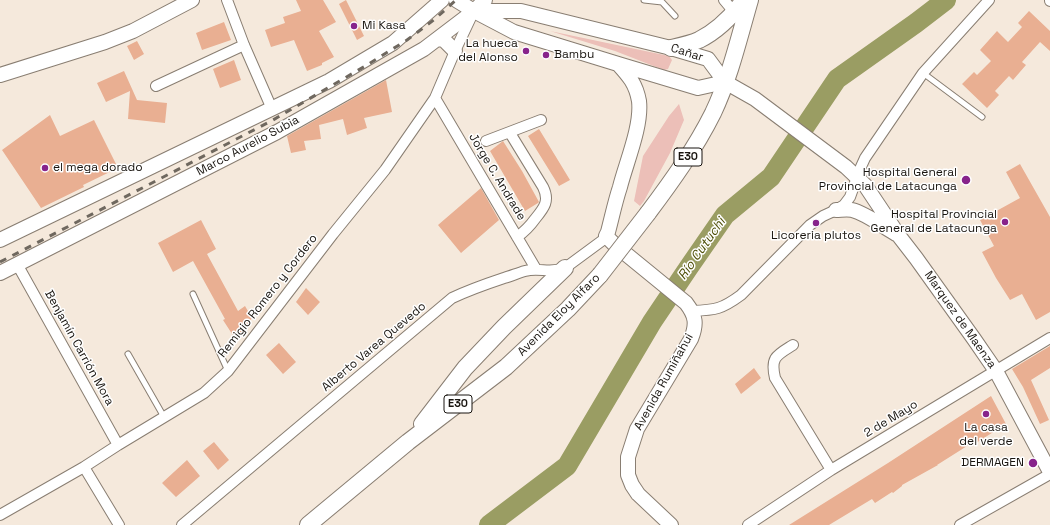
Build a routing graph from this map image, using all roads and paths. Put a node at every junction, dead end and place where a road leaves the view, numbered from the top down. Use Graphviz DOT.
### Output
graph roads {
  1 [pos="192,0"];
  2 [pos="227,0"];
  3 [pos="442,0"];
  4 [pos="456,0"];
  5 [pos="485,0"];
  6 [pos="512,0"];
  7 [pos="644,0"];
  8 [pos="750,0"];
  9 [pos="989,0"];
  10 [pos="661,1"];
  11 [pos="734,4"];
  12 [pos="521,11"];
  13 [pos="474,12"];
  14 [pos="675,16"];
  15 [pos="438,39"];
  16 [pos="244,45"];
  17 [pos="671,48"];
  18 [pos="455,51"];
  19 [pos="618,64"];
  20 [pos="923,73"];
  21 [pos="0,75"];
  22 [pos="725,82"];
  23 [pos="156,86"];
  24 [pos="435,98"];
  25 [pos="272,108"];
  26 [pos="982,117"];
  27 [pos="541,120"];
  28 [pos="510,132"];
  29 [pos="486,140"];
  30 [pos="857,177"];
  31 [pos="836,210"];
  32 [pos="606,236"];
  33 [pos="899,236"];
  34 [pos="517,237"];
  35 [pos="0,240"];
  36 [pos="17,264"];
  37 [pos="565,268"];
  38 [pos="536,269"];
  39 [pos="0,272"];
  40 [pos="193,294"];
  41 [pos="692,311"];
  42 [pos="1050,338"];
  43 [pos="793,345"];
  44 [pos="128,354"];
  45 [pos="228,370"];
  46 [pos="996,371"];
  47 [pos="164,417"];
  48 [pos="408,442"];
  49 [pos="118,445"];
  50 [pos="84,467"];
  51 [pos="832,470"];
  52 [pos="1050,473"];
  53 [pos="654,509"];
  54 [pos="0,515"];
  55 [pos="119,525"];
  56 [pos="182,525"];
  57 [pos="308,525"];
  58 [pos="671,525"];
  59 [pos="681,525"];
  60 [pos="748,525"];
  61 [pos="960,525"];
  1 -- 21 [label="main road"];
  2 -- 16 [label="street"];
  3 -- 25 [label="main road, Marco Aurelio Subia"];
  4 -- 13 [label="main road"];
  5 -- 13 [label="main road, Marco Aurelio Subia"];
  6 -- 12 [label="main road"];
  7 -- 10 [label="lane"];
  8 -- 22 [label="main road, Avenida Eloy Alfaro / E30"];
  9 -- 20 [label="street"];
  10 -- 14 [label="lane"];
  11 -- 17 [label="main road"];
  12 -- 13 [label="main road, Cañar"];
  12 -- 17 [label="main road, Cañar"];
  13 -- 15 [label="main road, Marco Aurelio Subia"];
  13 -- 18 [label="street, Remigio Romero y Cordero"];
  13 -- 19 [label="main road"];
  15 -- 18 [label="main road"];
  15 -- 36 [label="main road, Marco Aurelio Subia"];
  16 -- 23 [label="street"];
  16 -- 25 [label="street"];
  17 -- 22 [label="main road, Cañar"];
  18 -- 24 [label="street, Remigio Romero y Cordero"];
  19 -- 22 [label="main road"];
  19 -- 32 [label="main road"];
  20 -- 26 [label="lane"];
  20 -- 30 [label="street"];
  22 -- 30 [label="main road, Marquez de Maenza"];
  22 -- 48 [label="main road, Avenida Eloy Alfaro / E30, bridge"];
  24 -- 34 [label="street, Jorge C. Andrade"];
  24 -- 45 [label="street, Remigio Romero y Cordero"];
  25 -- 35 [label="main road, Marco Aurelio Subia"];
  27 -- 28 [label="street"];
  28 -- 29 [label="street"];
  28 -- 34 [label="street"];
  30 -- 31 [label="street"];
  30 -- 33 [label="main road, Marquez de Maenza"];
  31 -- 33 [label="main road"];
  31 -- 41 [label="street"];
  32 -- 37 [label="street, Alberto Varea Quevedo"];
  32 -- 41 [label="main road"];
  33 -- 46 [label="main road, Marquez de Maenza"];
  34 -- 38 [label="street, Jorge C. Andrade"];
  36 -- 39 [label="main road, Marco Aurelio Subia"];
  36 -- 49 [label="street, Benjamín Carrión Mora"];
  37 -- 38 [label="street, Alberto Varea Quevedo"];
  37 -- 48 [label="main road"];
  38 -- 56 [label="street, Alberto Varea Quevedo"];
  40 -- 45 [label="lane"];
  41 -- 53 [label="main road, Avenida Rumiñahui"];
  42 -- 46 [label="street, 2 de Mayo"];
  43 -- 51 [label="street"];
  44 -- 47 [label="lane"];
  45 -- 47 [label="street, Remigio Romero y Cordero"];
  46 -- 51 [label="street, 2 de Mayo"];
  46 -- 52 [label="main road, Marquez de Maenza"];
  47 -- 49 [label="street, Remigio Romero y Cordero"];
  48 -- 57 [label="main road, Avenida Eloy Alfaro / E30"];
  49 -- 50 [label="street, Remigio Romero y Cordero"];
  50 -- 54 [label="street, Remigio Romero y Cordero"];
  50 -- 55 [label="street"];
  51 -- 60 [label="street, 2 de Mayo"];
  52 -- 61 [label="street"];
  53 -- 58 [label="main road, Avenida Rumiñahui"];
  53 -- 59 [label="main road, Avenida Rumiñahui"];
}
